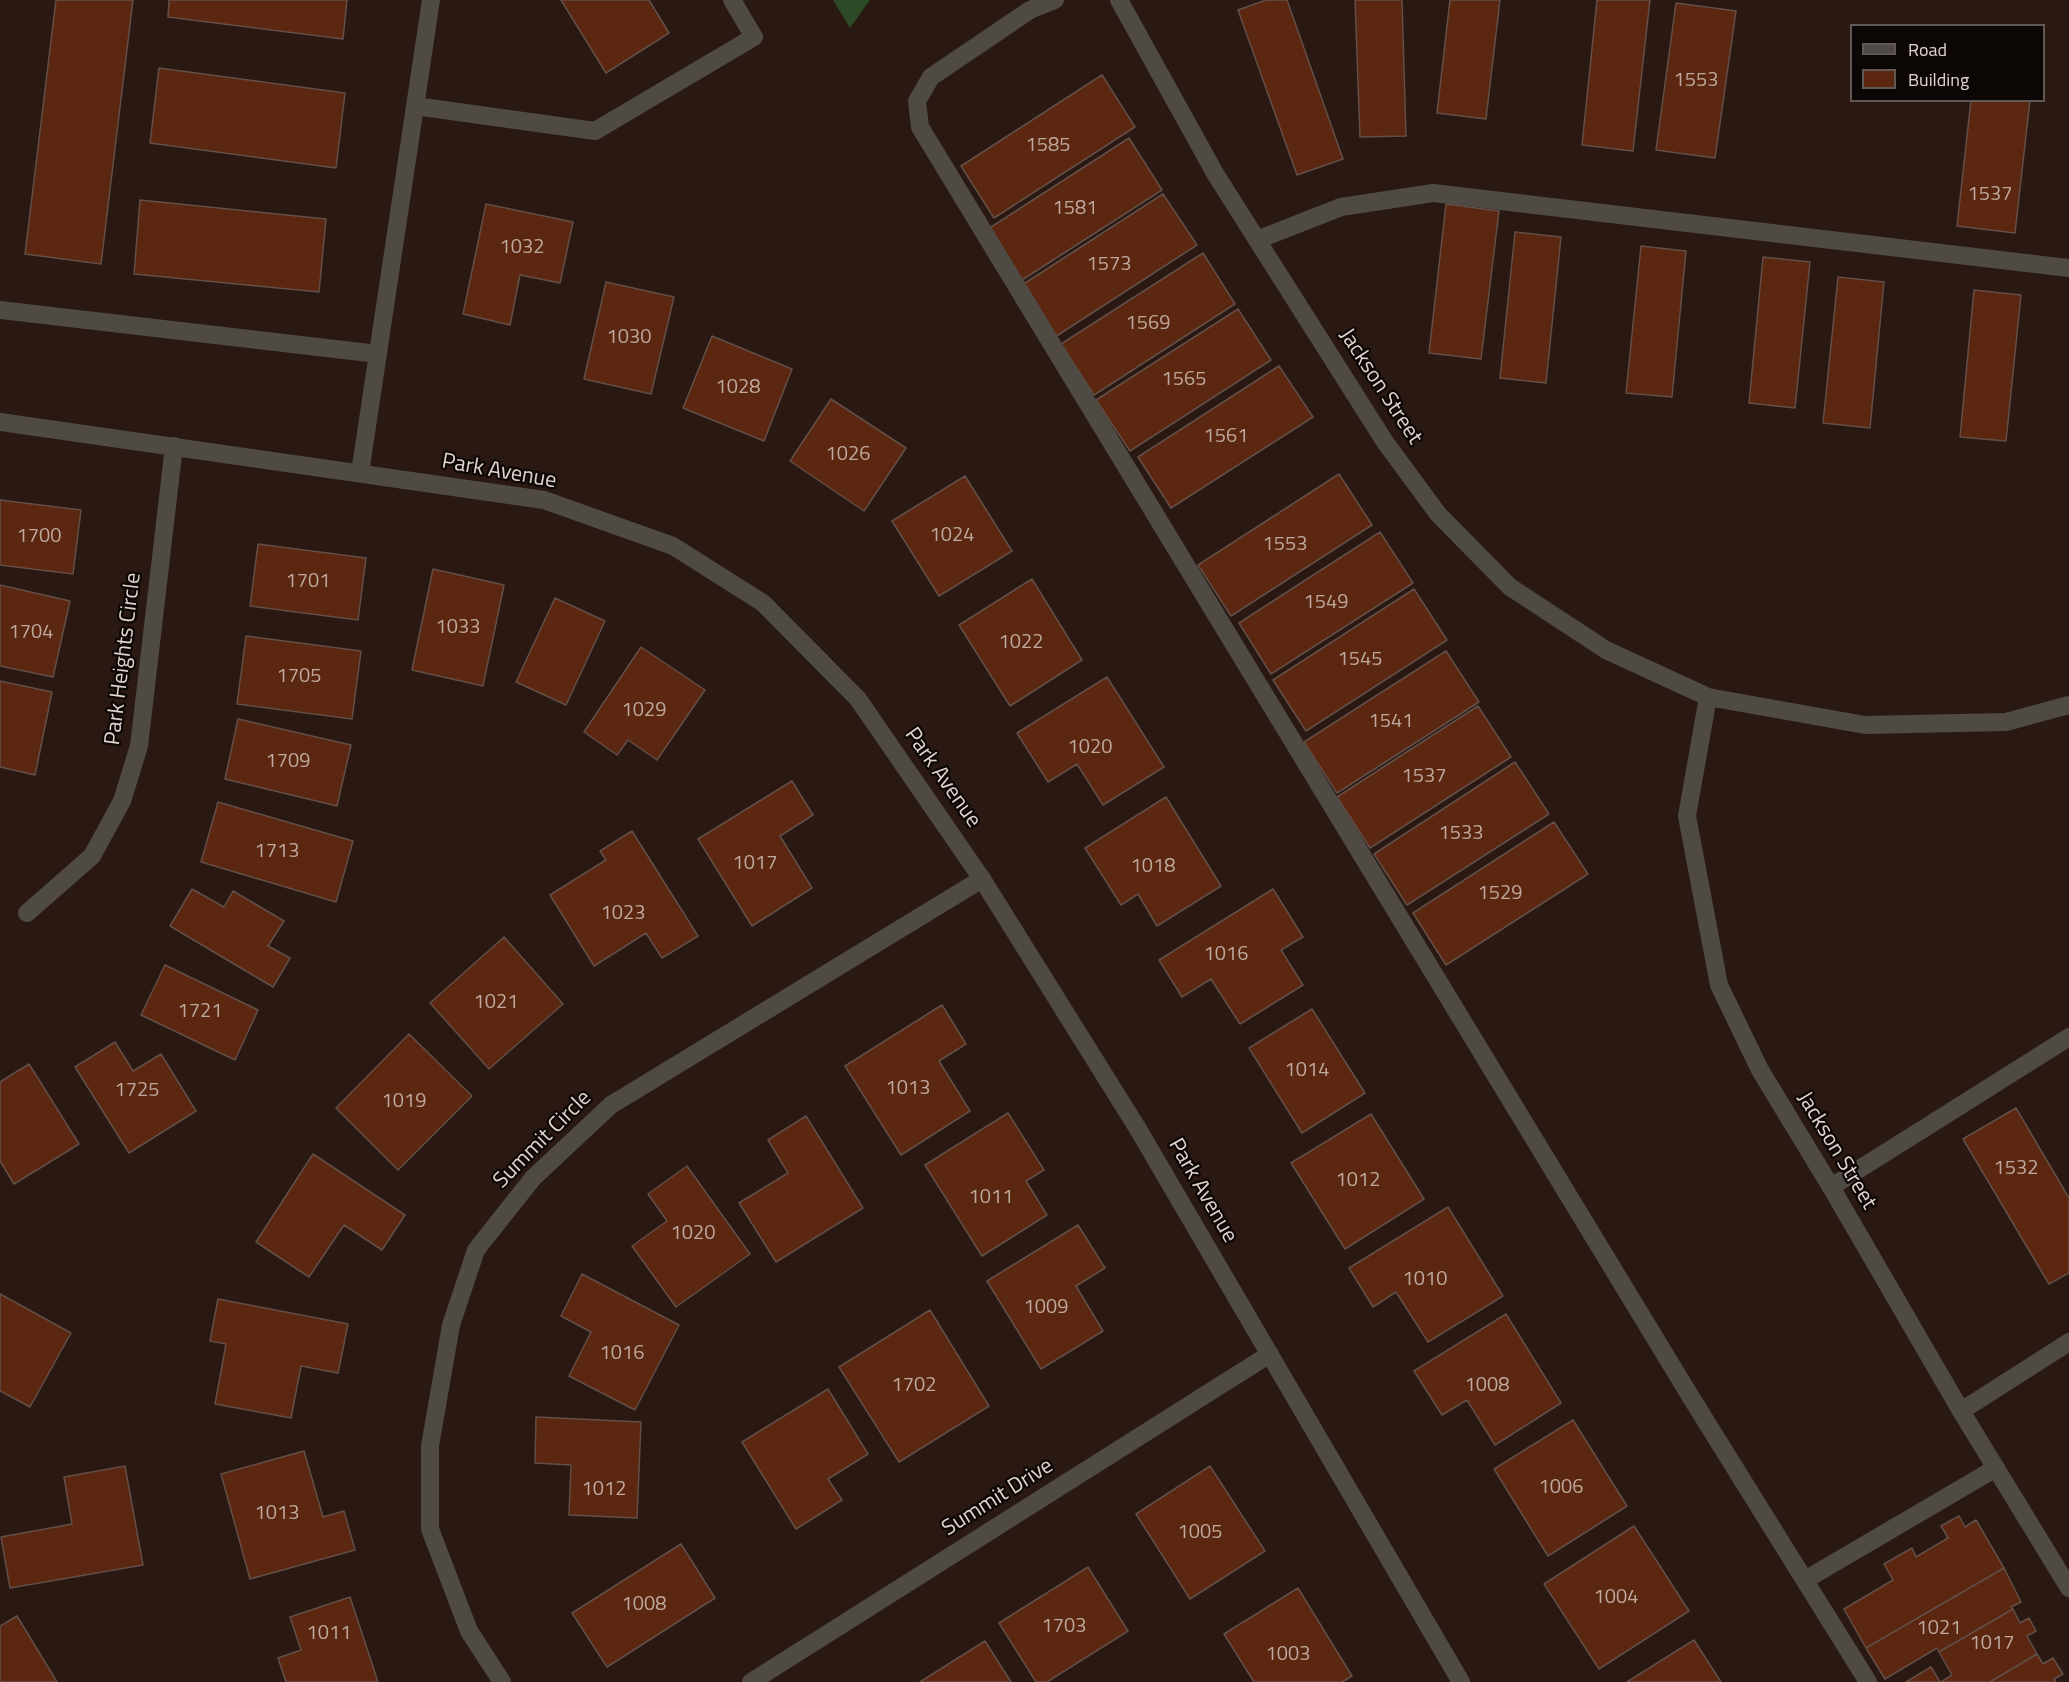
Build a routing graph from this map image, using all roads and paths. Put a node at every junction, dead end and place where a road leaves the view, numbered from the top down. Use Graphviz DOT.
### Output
graph roads {
  1 [pos="431,0"];
  2 [pos="732,0"];
  3 [pos="1056,0"];
  4 [pos="1119,0"];
  5 [pos="415,106"];
  6 [pos="1257,240"];
  7 [pos="2069,268"];
  8 [pos="0,310"];
  9 [pos="378,354"];
  10 [pos="0,422"];
  11 [pos="174,446"];
  12 [pos="360,473"];
  13 [pos="1708,698"];
  14 [pos="2069,705"];
  15 [pos="982,879"];
  16 [pos="27,913"];
  17 [pos="2069,1037"];
  18 [pos="1830,1187"];
  19 [pos="2069,1342"];
  20 [pos="1270,1354"];
  21 [pos="1961,1411"];
  22 [pos="1996,1468"];
  23 [pos="1805,1580"];
  24 [pos="2069,1588"];
  25 [pos="502,1682"];
  26 [pos="751,1682"];
  27 [pos="1461,1682"];
  28 [pos="1868,1682"];
  1 -- 5 [label="street"];
  2 -- 5 [label="street"];
  3 -- 23 [label="street"];
  4 -- 6 [label="street, Jackson Street"];
  5 -- 9 [label="street"];
  6 -- 7 [label="street"];
  6 -- 13 [label="street, Jackson Street"];
  8 -- 9 [label="street"];
  9 -- 12 [label="street"];
  10 -- 11 [label="street, Park Avenue"];
  11 -- 12 [label="street, Park Avenue"];
  11 -- 16 [label="street, Park Heights Circle"];
  12 -- 15 [label="street, Park Avenue"];
  13 -- 14 [label="street, Jackson Street"];
  13 -- 18 [label="street, Jackson Street"];
  15 -- 20 [label="street, Park Avenue"];
  15 -- 25 [label="street, Summit Circle"];
  17 -- 18 [label="street"];
  18 -- 21 [label="street, Jackson Street"];
  19 -- 21 [label="street"];
  20 -- 26 [label="street, Summit Drive"];
  20 -- 27 [label="street, Park Avenue"];
  21 -- 22 [label="street, Jackson Street"];
  22 -- 23 [label="street"];
  22 -- 24 [label="street, Jackson Street"];
  23 -- 28 [label="street"];
}
